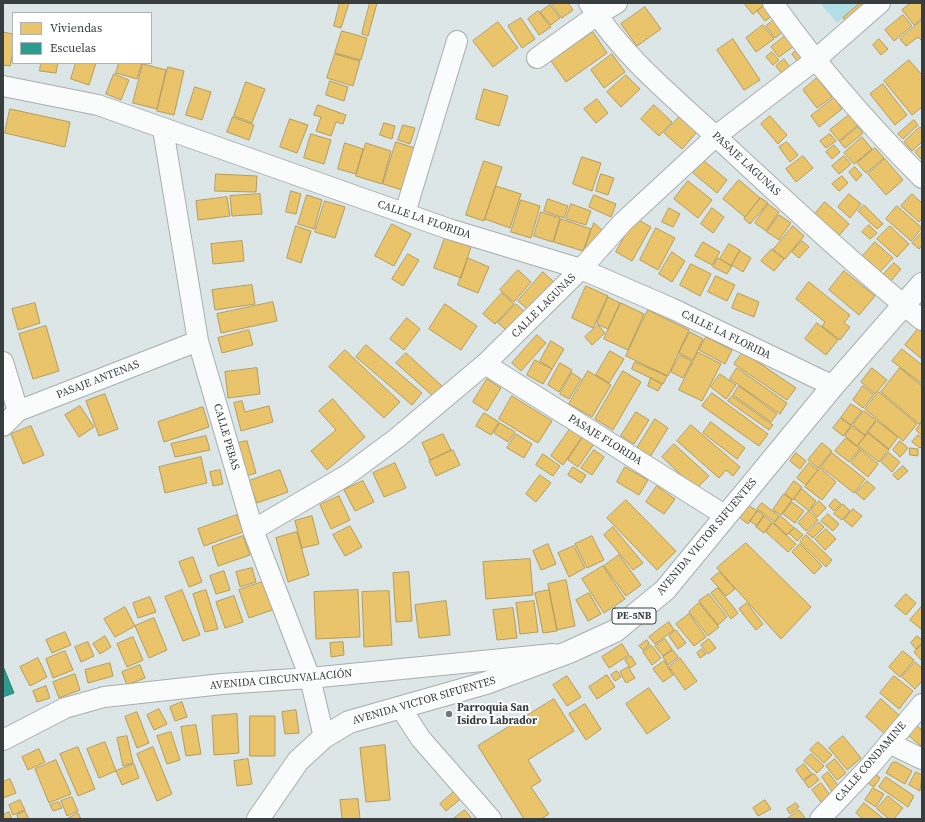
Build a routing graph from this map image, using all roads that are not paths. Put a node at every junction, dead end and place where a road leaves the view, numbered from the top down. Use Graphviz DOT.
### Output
graph roads {
  1 [pos="617,3"];
  2 [pos="773,3"];
  3 [pos="880,3"];
  4 [pos="593,9"];
  5 [pos="457,41"];
  6 [pos="537,58"];
  7 [pos="815,60"];
  8 [pos="3,86"];
  9 [pos="162,129"];
  10 [pos="716,136"];
  11 [pos="922,178"];
  12 [pos="405,213"];
  13 [pos="581,269"];
  14 [pos="922,284"];
  15 [pos="904,305"];
  16 [pos="922,320"];
  17 [pos="198,341"];
  18 [pos="3,362"];
  19 [pos="485,364"];
  20 [pos="833,386"];
  21 [pos="18,411"];
  22 [pos="3,426"];
  23 [pos="726,516"];
  24 [pos="253,530"];
  25 [pos="569,652"];
  26 [pos="310,678"];
  27 [pos="922,704"];
  28 [pos="400,707"];
  29 [pos="324,737"];
  30 [pos="3,740"];
  31 [pos="889,743"];
  32 [pos="922,759"];
  33 [pos="258,819"];
  34 [pos="491,819"];
  35 [pos="820,819"];
  1 -- 4 [label="street"];
  2 -- 7 [label="street"];
  3 -- 7 [label="street, CALLE LAGUNAS"];
  4 -- 6 [label="street"];
  4 -- 10 [label="street, PASAJE LAGUNAS"];
  5 -- 12 [label="street"];
  7 -- 10 [label="street, CALLE LAGUNAS"];
  7 -- 11 [label="street"];
  8 -- 9 [label="street, CALLE LA FLORIDA"];
  9 -- 12 [label="street, CALLE LA FLORIDA"];
  9 -- 17 [label="street, CALLE PEBAS"];
  10 -- 13 [label="street, CALLE LAGUNAS"];
  10 -- 15 [label="street, PASAJE LAGUNAS"];
  12 -- 13 [label="street, CALLE LA FLORIDA"];
  13 -- 19 [label="street, CALLE LAGUNAS"];
  13 -- 20 [label="street, CALLE LA FLORIDA"];
  14 -- 15 [label="highway, AVENIDA VICTOR SIFUENTES / PE-5NB"];
  15 -- 16 [label="street, PASAJE LAGUNAS"];
  15 -- 20 [label="highway, AVENIDA VICTOR SIFUENTES / PE-5NB"];
  17 -- 21 [label="street, PASAJE ANTENAS"];
  17 -- 24 [label="street, CALLE PEBAS"];
  18 -- 21 [label="street"];
  19 -- 23 [label="street, PASAJE FLORIDA"];
  19 -- 24 [label="street, CALLE LAGUNAS"];
  20 -- 23 [label="highway, AVENIDA VICTOR SIFUENTES / PE-5NB"];
  21 -- 22 [label="street, PASAJE ANTENAS"];
  23 -- 25 [label="highway, AVENIDA VICTOR SIFUENTES / PE-5NB"];
  24 -- 26 [label="street, CALLE PEBAS"];
  25 -- 26 [label="street, AVENIDA CIRCUNVALACIÓN"];
  25 -- 28 [label="highway, AVENIDA VICTOR SIFUENTES / PE-5NB"];
  26 -- 29 [label="street, CALLE PEBAS"];
  26 -- 30 [label="street, AVENIDA CIRCUNVALACIÓN"];
  27 -- 31 [label="street, CALLE CONDAMINE"];
  28 -- 29 [label="highway, AVENIDA VICTOR SIFUENTES / PE-5NB"];
  28 -- 34 [label="street"];
  29 -- 33 [label="highway, AVENIDA VICTOR SIFUENTES / PE-5NB"];
  31 -- 32 [label="street"];
  31 -- 35 [label="street, CALLE CONDAMINE"];
}
